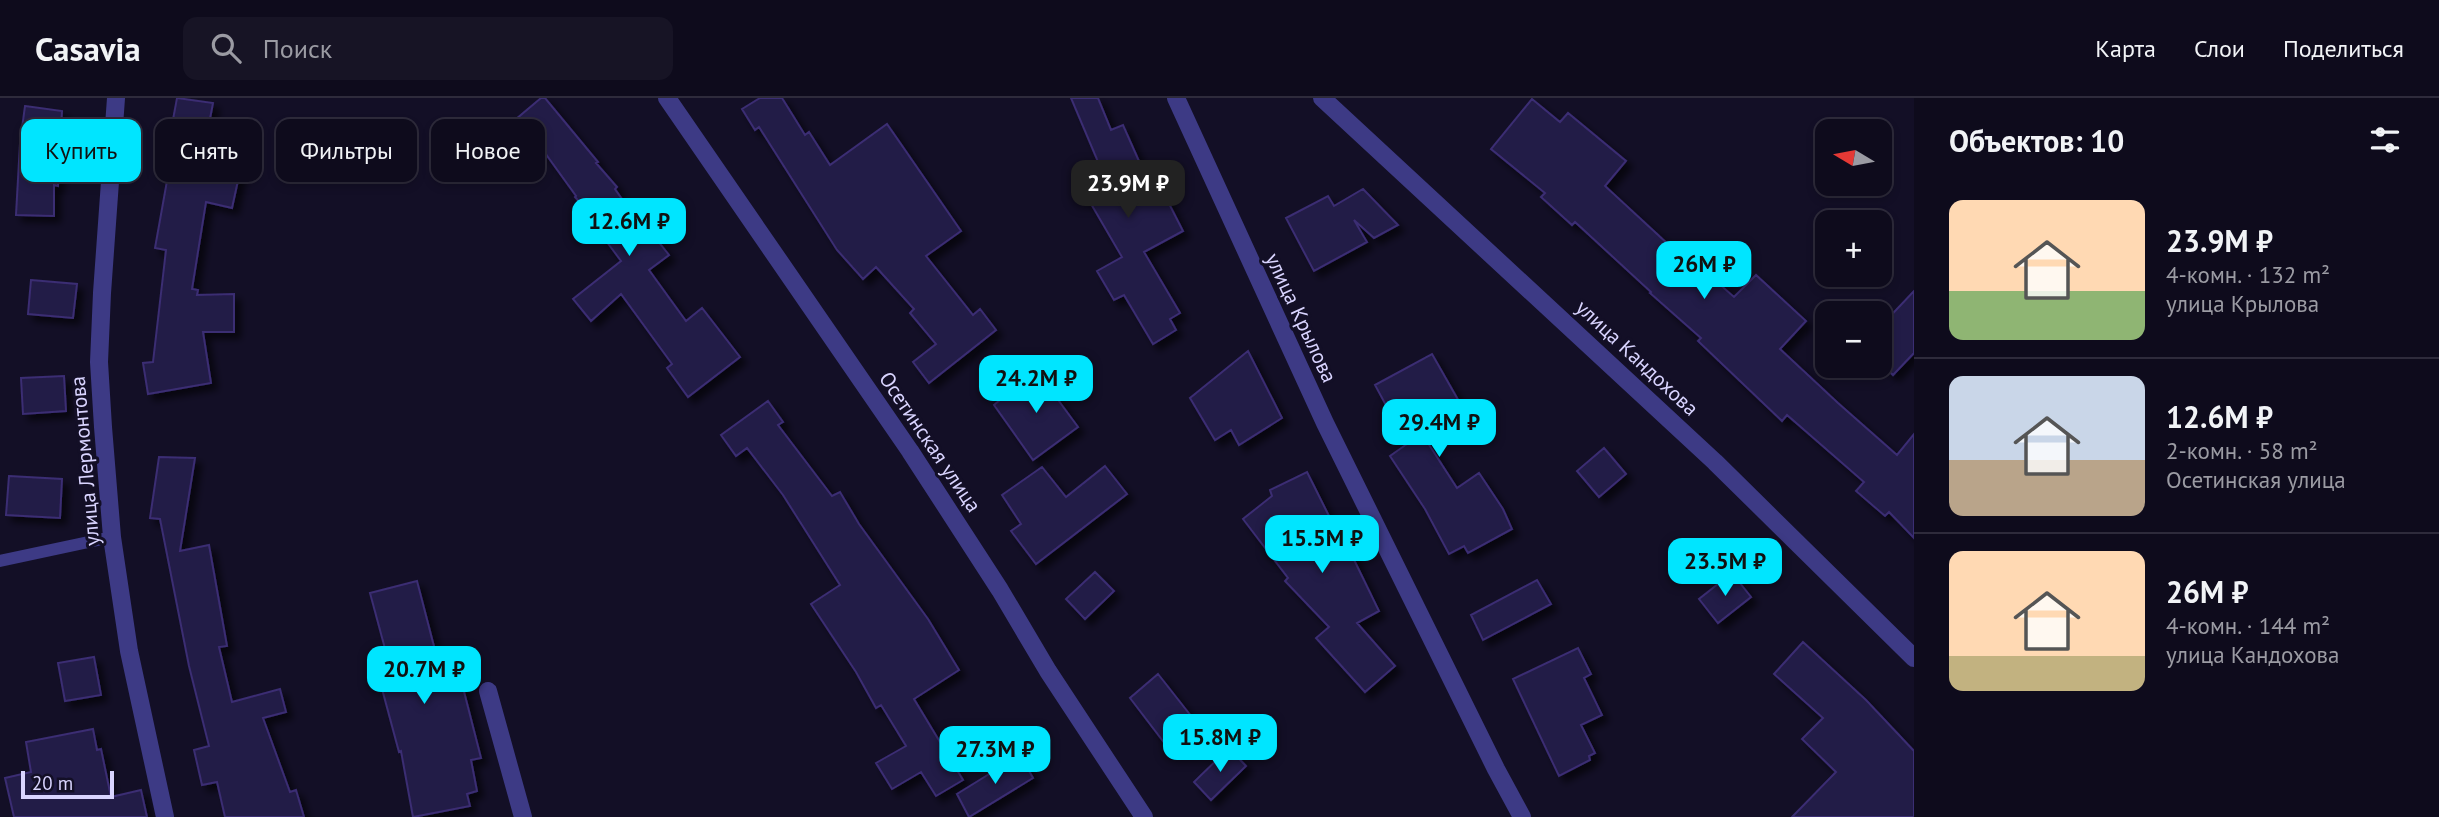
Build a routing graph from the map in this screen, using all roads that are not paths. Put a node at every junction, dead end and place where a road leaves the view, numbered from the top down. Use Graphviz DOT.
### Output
graph roads {
  1 [pos="116,98"];
  2 [pos="667,98"];
  3 [pos="1176,98"];
  4 [pos="1322,98"];
  5 [pos="112,537"];
  6 [pos="0,561"];
  7 [pos="1914,658"];
  8 [pos="488,691"];
  9 [pos="165,817"];
  10 [pos="523,817"];
  11 [pos="1144,817"];
  12 [pos="1522,817"];
  1 -- 5 [label="street, улица Лермонтова"];
  2 -- 11 [label="street, Осетинская улица"];
  3 -- 12 [label="street, улица Крылова"];
  4 -- 7 [label="street, улица Кандохова"];
  5 -- 6 [label="lane"];
  5 -- 9 [label="street, улица Лермонтова"];
  8 -- 10 [label="street"];
}
